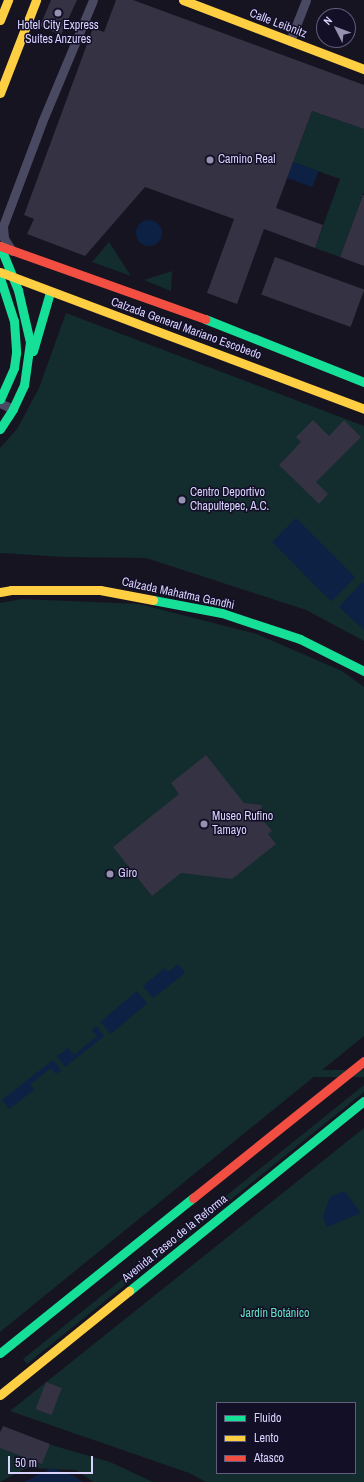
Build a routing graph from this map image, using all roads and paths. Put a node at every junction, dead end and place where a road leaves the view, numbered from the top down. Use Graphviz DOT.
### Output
graph roads {
  1 [pos="8,0"];
  2 [pos="36,0"];
  3 [pos="93,0"];
  4 [pos="183,0"];
  5 [pos="306,0"];
  6 [pos="205,4"];
  7 [pos="0,20"];
  8 [pos="290,41"];
  9 [pos="364,69"];
  10 [pos="0,93"];
  11 [pos="0,246"];
  12 [pos="12,251"];
  13 [pos="0,272"];
  14 [pos="13,277"];
  15 [pos="0,278"];
  16 [pos="50,292"];
  17 [pos="364,382"];
  18 [pos="24,385"];
  19 [pos="0,399"];
  20 [pos="0,403"];
  21 [pos="14,409"];
  22 [pos="364,409"];
  23 [pos="0,429"];
  24 [pos="0,592"];
  25 [pos="364,671"];
  26 [pos="364,1061"];
  27 [pos="364,1101"];
  28 [pos="0,1354"];
  29 [pos="0,1395"];
  1 -- 7 [label="main road"];
  2 -- 10 [label="main road"];
  3 -- 12 [label="street"];
  4 -- 6 [label="main road, Calle Leibnitz"];
  5 -- 8 [label="street"];
  6 -- 8 [label="main road, Calle Leibnitz"];
  8 -- 9 [label="main road, Calle Leibnitz"];
  11 -- 12 [label="main road, Calzada General Mariano Escobedo"];
  11 -- 14 [label="main road"];
  12 -- 17 [label="main road, Calzada General Mariano Escobedo"];
  13 -- 14 [label="main road, Calzada General Mariano Escobedo"];
  14 -- 16 [label="main road, Calzada General Mariano Escobedo"];
  14 -- 18 [label="main road"];
  15 -- 19 [label="main road"];
  16 -- 18 [label="main road"];
  16 -- 22 [label="main road, Calzada General Mariano Escobedo"];
  18 -- 21 [label="main road"];
  20 -- 21 [label="street"];
  21 -- 23 [label="main road"];
  24 -- 25 [label="main road, Calzada Mahatma Gandhi"];
  26 -- 28 [label="main road, Avenida Paseo de la Reforma"];
  27 -- 29 [label="main road, Avenida Paseo de la Reforma"];
}
